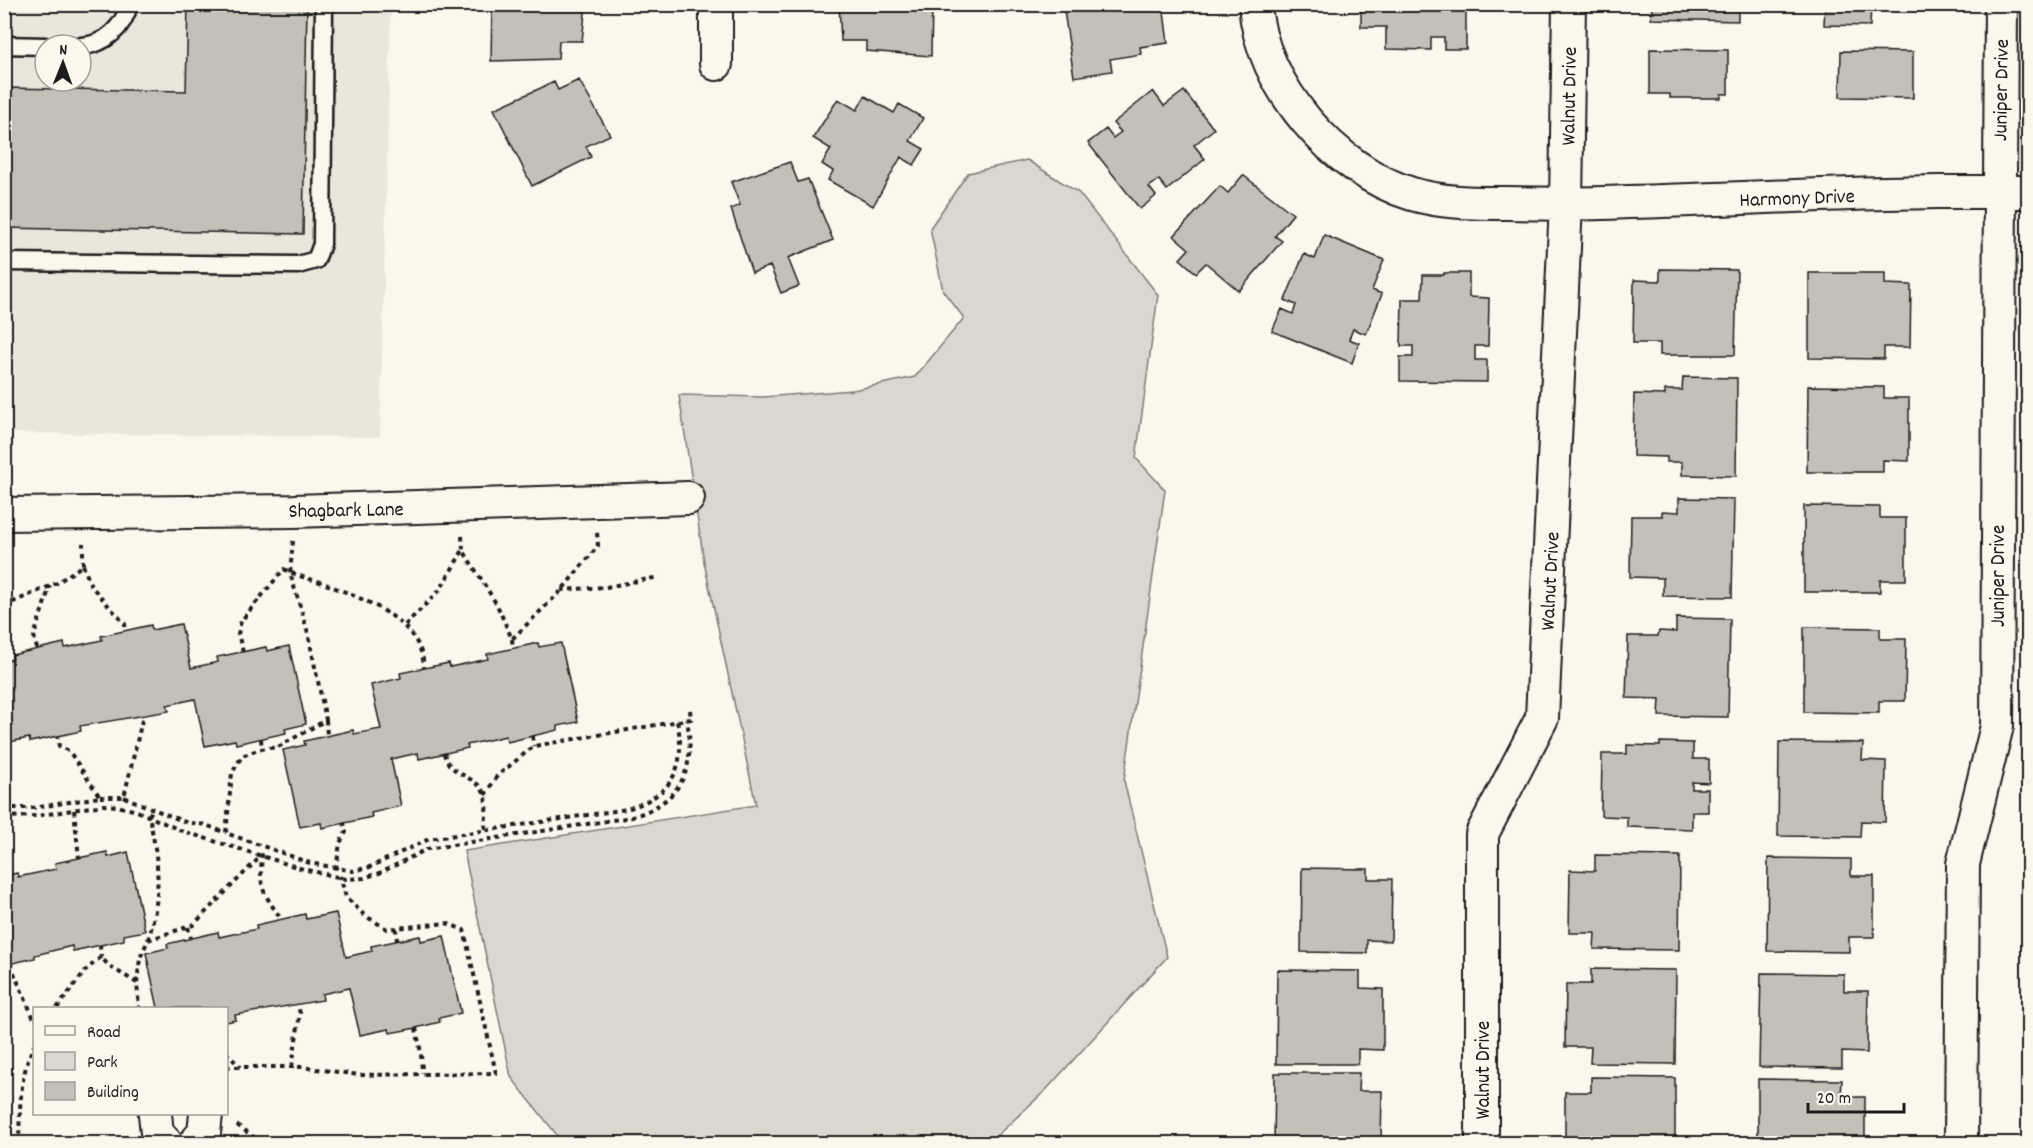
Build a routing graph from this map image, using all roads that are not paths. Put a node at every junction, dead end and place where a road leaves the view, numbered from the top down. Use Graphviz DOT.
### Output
graph roads {
  1 [pos="129,4"];
  2 [pos="324,4"];
  3 [pos="716,4"];
  4 [pos="1255,4"];
  5 [pos="1569,4"];
  6 [pos="2001,4"];
  7 [pos="4,45"];
  8 [pos="93,45"];
  9 [pos="33,46"];
  10 [pos="716,64"];
  11 [pos="2013,191"];
  12 [pos="1566,204"];
  13 [pos="4,262"];
  14 [pos="688,498"];
  15 [pos="4,514"];
  16 [pos="155,1115"];
  17 [pos="206,1115"];
  18 [pos="167,1143"];
  19 [pos="194,1143"];
  20 [pos="1482,1143"];
  21 [pos="1961,1143"];
  1 -- 8 [label="lane"];
  2 -- 13 [label="lane"];
  3 -- 10 [label="street"];
  4 -- 12 [label="street, Harmony Drive"];
  5 -- 12 [label="street, Walnut Drive"];
  6 -- 11 [label="street, Juniper Drive"];
  7 -- 9 [label="lane"];
  11 -- 12 [label="street, Harmony Drive"];
  11 -- 21 [label="street, Juniper Drive"];
  12 -- 20 [label="street, Walnut Drive"];
  14 -- 15 [label="street, Shagbark Lane"];
  16 -- 18 [label="street"];
  17 -- 19 [label="street"];
}
